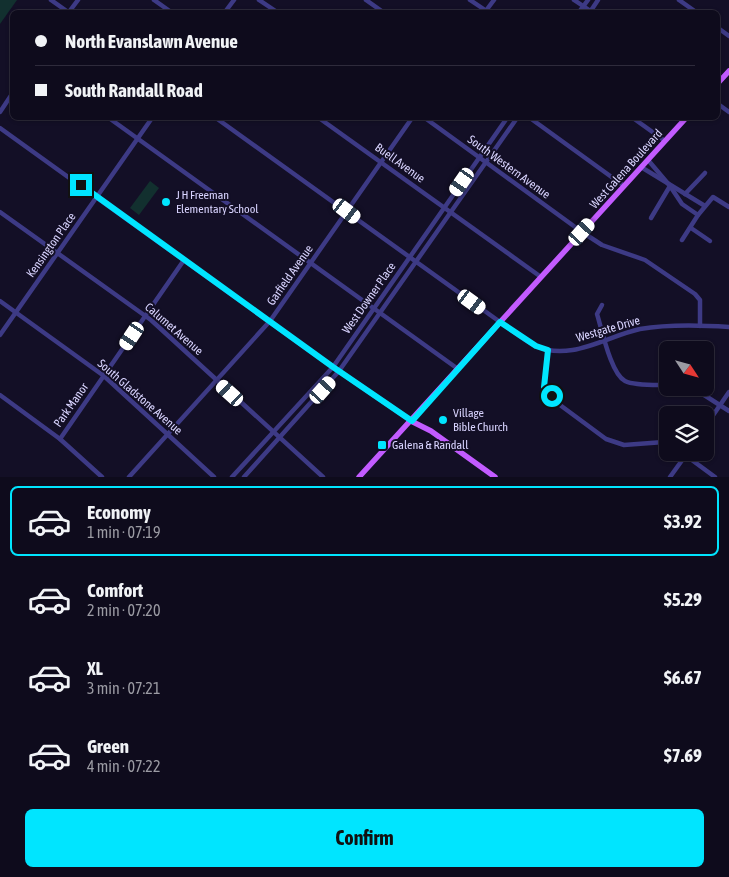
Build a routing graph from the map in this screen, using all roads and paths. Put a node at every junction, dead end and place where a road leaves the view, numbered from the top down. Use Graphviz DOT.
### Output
graph roads {
  1 [pos="51,0"];
  2 [pos="78,0"];
  3 [pos="154,0"];
  4 [pos="259,0"];
  5 [pos="366,0"];
  6 [pos="470,0"];
  7 [pos="574,0"];
  8 [pos="588,0"];
  9 [pos="679,0"];
  10 [pos="584,7"];
  11 [pos="65,10"];
  12 [pos="70,10"];
  13 [pos="168,10"];
  14 [pos="274,10"];
  15 [pos="380,10"];
  16 [pos="483,10"];
  17 [pos="581,10"];
  18 [pos="588,10"];
  19 [pos="693,10"];
  20 [pos="729,70"];
  21 [pos="720,81"];
  22 [pos="10,97"];
  23 [pos="0,112"];
  24 [pos="112,120"];
  25 [pos="151,120"];
  26 [pos="219,120"];
  27 [pos="322,120"];
  28 [pos="411,120"];
  29 [pos="428,120"];
  30 [pos="506,120"];
  31 [pos="516,120"];
  32 [pos="533,120"];
  33 [pos="636,120"];
  34 [pos="684,120"];
  35 [pos="0,128"];
  36 [pos="138,138"];
  37 [pos="665,140"];
  38 [pos="479,157"];
  39 [pos="648,160"];
  40 [pos="381,162"];
  41 [pos="486,162"];
  42 [pos="641,168"];
  43 [pos="705,173"];
  44 [pos="624,186"];
  45 [pos="670,186"];
  46 [pos="685,194"];
  47 [pos="97,196"];
  48 [pos="705,206"];
  49 [pos="444,207"];
  50 [pos="729,207"];
  51 [pos="347,211"];
  52 [pos="0,212"];
  53 [pos="451,212"];
  54 [pos="698,215"];
  55 [pos="651,218"];
  56 [pos="691,228"];
  57 [pos="582,232"];
  58 [pos="682,240"];
  59 [pos="710,242"];
  60 [pos="57,254"];
  61 [pos="410,258"];
  62 [pos="184,260"];
  63 [pos="311,262"];
  64 [pos="416,262"];
  65 [pos="541,278"];
  66 [pos="0,301"];
  67 [pos="602,305"];
  68 [pos="374,308"];
  69 [pos="16,313"];
  70 [pos="381,313"];
  71 [pos="146,316"];
  72 [pos="270,321"];
  73 [pos="500,322"];
  74 [pos="700,326"];
  75 [pos="729,327"];
  76 [pos="0,335"];
  77 [pos="605,340"];
  78 [pos="548,350"];
  79 [pos="333,367"];
  80 [pos="458,369"];
  81 [pos="340,372"];
  82 [pos="104,376"];
  83 [pos="216,380"];
  84 [pos="659,385"];
  85 [pos="729,392"];
  86 [pos="0,395"];
  87 [pos="706,396"];
  88 [pos="720,404"];
  89 [pos="729,411"];
  90 [pos="714,413"];
  91 [pos="412,421"];
  92 [pos="274,432"];
  93 [pos="167,434"];
  94 [pos="280,437"];
  95 [pos="60,439"];
  96 [pos="659,442"];
  97 [pos="680,461"];
  98 [pos="695,461"];
  99 [pos="102,477"];
  100 [pos="129,477"];
  101 [pos="214,477"];
  102 [pos="232,477"];
  103 [pos="244,477"];
  104 [pos="323,477"];
  105 [pos="359,477"];
  106 [pos="495,477"];
  107 [pos="670,477"];
  108 [pos="715,477"];
  1 -- 11 [label="street"];
  2 -- 12 [label="street"];
  3 -- 13 [label="street"];
  4 -- 14 [label="street"];
  5 -- 15 [label="street"];
  6 -- 16 [label="street"];
  7 -- 10 [label="street"];
  8 -- 10 [label="street"];
  9 -- 19 [label="street"];
  10 -- 17 [label="street"];
  10 -- 18 [label="street"];
  20 -- 21 [label="main road"];
  22 -- 23 [label="street"];
  24 -- 36 [label="street"];
  25 -- 36 [label="street, Kensington Place"];
  26 -- 51 [label="street, Westgate Drive"];
  27 -- 40 [label="street, Buell Avenue"];
  28 -- 40 [label="street, Garfield Avenue"];
  29 -- 38 [label="street, South Western Avenue"];
  30 -- 38 [label="street, West Downer Place"];
  31 -- 41 [label="street, West Downer Place"];
  32 -- 44 [label="street"];
  33 -- 37 [label="street"];
  34 -- 37 [label="main road, West Galena Boulevard"];
  35 -- 47 [label="street"];
  36 -- 47 [label="street, Kensington Place"];
  36 -- 63 [label="street"];
  37 -- 39 [label="main road, West Galena Boulevard"];
  38 -- 41 [label="street, South Western Avenue"];
  38 -- 49 [label="street, West Downer Place"];
  39 -- 42 [label="main road, West Galena Boulevard"];
  39 -- 45 [label="street"];
  40 -- 49 [label="street, Buell Avenue"];
  40 -- 51 [label="street, Garfield Avenue"];
  41 -- 53 [label="street, West Downer Place"];
  41 -- 57 [label="street, South Western Avenue"];
  42 -- 44 [label="main road, West Galena Boulevard"];
  42 -- 45 [label="street"];
  43 -- 46 [label="street"];
  44 -- 57 [label="main road, West Galena Boulevard"];
  45 -- 46 [label="street"];
  45 -- 54 [label="street"];
  45 -- 55 [label="street"];
  46 -- 48 [label="street"];
  47 -- 60 [label="street, Kensington Place"];
  47 -- 62 [label="street"];
  48 -- 50 [label="street"];
  48 -- 54 [label="street"];
  49 -- 53 [label="street, Buell Avenue"];
  49 -- 61 [label="street, West Downer Place"];
  51 -- 61 [label="street, Westgate Drive"];
  51 -- 63 [label="street, Garfield Avenue"];
  52 -- 60 [label="street, Calumet Avenue"];
  53 -- 64 [label="street, West Downer Place"];
  53 -- 65 [label="street, Buell Avenue"];
  54 -- 56 [label="street"];
  56 -- 58 [label="street"];
  56 -- 59 [label="street"];
  57 -- 65 [label="main road, West Galena Boulevard"];
  57 -- 74 [label="street, South Western Avenue"];
  60 -- 69 [label="street, Kensington Place"];
  60 -- 71 [label="street, Calumet Avenue"];
  61 -- 64 [label="street, Westgate Drive"];
  61 -- 68 [label="street, West Downer Place"];
  62 -- 71 [label="street, Park Manor"];
  62 -- 72 [label="street"];
  63 -- 68 [label="street"];
  63 -- 72 [label="street, Garfield Avenue"];
  64 -- 70 [label="street, West Downer Place"];
  64 -- 73 [label="street, Westgate Drive"];
  65 -- 73 [label="main road, West Galena Boulevard"];
  66 -- 69 [label="street, South Gladstone Avenue"];
  67 -- 77 [label="street"];
  68 -- 70 [label="street"];
  68 -- 79 [label="street, West Downer Place"];
  69 -- 76 [label="street, Kensington Place"];
  69 -- 82 [label="street, South Gladstone Avenue"];
  70 -- 80 [label="street"];
  70 -- 81 [label="street, West Downer Place"];
  71 -- 82 [label="street, Park Manor"];
  71 -- 83 [label="street, Calumet Avenue"];
  72 -- 79 [label="street"];
  72 -- 83 [label="street, Garfield Avenue"];
  73 -- 78 [label="street, Westgate Drive"];
  73 -- 80 [label="main road, West Galena Boulevard"];
  74 -- 75 [label="street, Westgate Drive"];
  74 -- 77 [label="street, Westgate Drive"];
  77 -- 78 [label="street, Westgate Drive"];
  77 -- 84 [label="street"];
  78 -- 96 [label="street"];
  79 -- 81 [label="street"];
  79 -- 92 [label="street, West Downer Place"];
  80 -- 91 [label="main road, West Galena Boulevard"];
  81 -- 91 [label="street"];
  81 -- 94 [label="street, West Downer Place"];
  82 -- 93 [label="street, South Gladstone Avenue"];
  82 -- 95 [label="street, Park Manor"];
  83 -- 92 [label="street, Calumet Avenue"];
  83 -- 93 [label="street, Garfield Avenue"];
  85 -- 88 [label="street"];
  86 -- 95 [label="street"];
  87 -- 88 [label="street"];
  88 -- 89 [label="street"];
  88 -- 90 [label="street"];
  91 -- 105 [label="main road, West Galena Boulevard"];
  91 -- 106 [label="main road"];
  92 -- 94 [label="street, Calumet Avenue"];
  92 -- 102 [label="street, West Downer Place"];
  93 -- 100 [label="street, Garfield Avenue"];
  93 -- 101 [label="street, South Gladstone Avenue"];
  94 -- 103 [label="street, West Downer Place"];
  94 -- 104 [label="street, Calumet Avenue"];
  95 -- 99 [label="street"];
  97 -- 107 [label="street"];
  98 -- 108 [label="street"];
}
